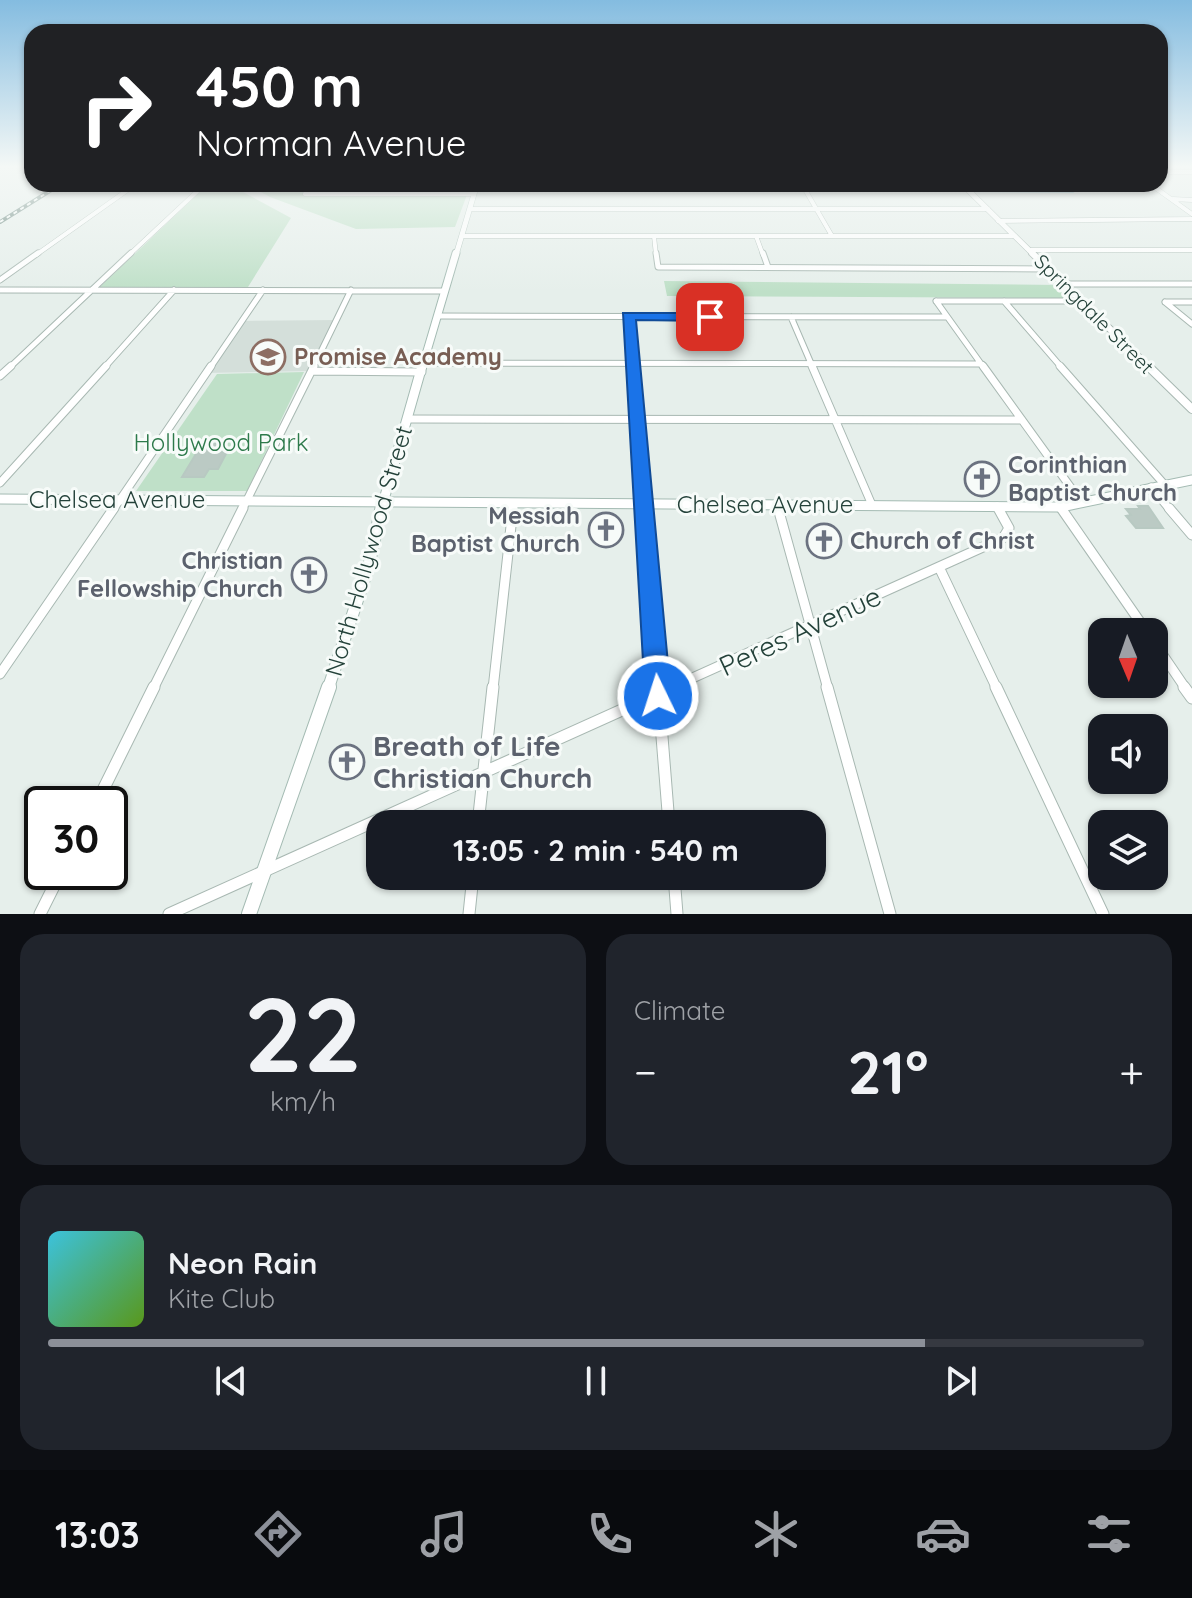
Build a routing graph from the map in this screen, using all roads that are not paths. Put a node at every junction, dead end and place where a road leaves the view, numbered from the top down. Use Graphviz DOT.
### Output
graph roads {
  1 [pos="102,208"];
  2 [pos="180,208"];
  3 [pos="470,209"];
  4 [pos="816,209"];
  5 [pos="988,209"];
  6 [pos="1192,217"];
  7 [pos="998,221"];
  8 [pos="462,236"];
  9 [pos="654,236"];
  10 [pos="756,236"];
  11 [pos="832,236"];
  12 [pos="1015,236"];
  13 [pos="1029,250"];
  14 [pos="1192,250"];
  15 [pos="768,267"];
  16 [pos="1048,269"];
  17 [pos="0,280"];
  18 [pos="1064,284"];
  19 [pos="1192,284"];
  20 [pos="0,290"];
  21 [pos="92,290"];
  22 [pos="174,290"];
  23 [pos="263,290"];
  24 [pos="351,290"];
  25 [pos="445,291"];
  26 [pos="1004,301"];
  27 [pos="1080,301"];
  28 [pos="1192,302"];
  29 [pos="438,316"];
  30 [pos="628,316"];
  31 [pos="791,317"];
  32 [pos="947,317"];
  33 [pos="1192,324"];
  34 [pos="632,364"];
  35 [pos="809,364"];
  36 [pos="982,364"];
  37 [pos="423,367"];
  38 [pos="313,371"];
  39 [pos="0,376"];
  40 [pos="1192,409"];
  41 [pos="408,419"];
  42 [pos="638,420"];
  43 [pos="1022,420"];
  44 [pos="833,421"];
  45 [pos="1192,480"];
  46 [pos="0,483"];
  47 [pos="1164,484"];
  48 [pos="1151,487"];
  49 [pos="0,499"];
  50 [pos="249,500"];
  51 [pos="119,502"];
  52 [pos="384,502"];
  53 [pos="514,503"];
  54 [pos="1082,503"];
  55 [pos="644,504"];
  56 [pos="777,505"];
  57 [pos="872,505"];
  58 [pos="997,506"];
  59 [pos="1061,507"];
  60 [pos="1192,535"];
  61 [pos="939,567"];
  62 [pos="1137,618"];
  63 [pos="812,625"];
  64 [pos="1168,663"];
  65 [pos="0,674"];
  66 [pos="658,696"];
  67 [pos="1192,698"];
  68 [pos="484,773"];
  69 [pos="105,786"];
  70 [pos="480,810"];
  71 [pos="668,810"];
  72 [pos="262,870"];
  73 [pos="52,890"];
  74 [pos="472,890"];
  75 [pos="675,890"];
  76 [pos="40,914"];
  77 [pos="169,914"];
  78 [pos="249,914"];
  79 [pos="469,914"];
  80 [pos="677,914"];
  81 [pos="890,914"];
  82 [pos="1103,914"];
  1 -- 17 [label="street"];
  2 -- 21 [label="street"];
  3 -- 4 [label="street"];
  3 -- 8 [label="main road, North Hollywood Street"];
  4 -- 5 [label="street"];
  4 -- 11 [label="street"];
  5 -- 7 [label="street, Springdale Street"];
  6 -- 7 [label="street"];
  7 -- 12 [label="street, Springdale Street"];
  8 -- 9 [label="street"];
  8 -- 25 [label="main road, North Hollywood Street"];
  9 -- 10 [label="street"];
  9 -- 15 [label="street"];
  10 -- 11 [label="street"];
  10 -- 15 [label="street"];
  11 -- 12 [label="street"];
  12 -- 13 [label="street, Springdale Street"];
  13 -- 14 [label="street"];
  13 -- 16 [label="street, Springdale Street"];
  15 -- 16 [label="street"];
  16 -- 18 [label="street, Springdale Street"];
  18 -- 19 [label="street"];
  18 -- 27 [label="street, Springdale Street"];
  20 -- 21 [label="street"];
  21 -- 22 [label="street"];
  21 -- 39 [label="street"];
  22 -- 23 [label="street"];
  22 -- 46 [label="street"];
  23 -- 24 [label="street"];
  23 -- 51 [label="street"];
  24 -- 25 [label="street"];
  24 -- 38 [label="street"];
  25 -- 29 [label="main road, North Hollywood Street"];
  26 -- 27 [label="street"];
  26 -- 32 [label="street"];
  26 -- 47 [label="street"];
  27 -- 40 [label="street, Springdale Street"];
  28 -- 33 [label="street"];
  29 -- 30 [label="street"];
  29 -- 37 [label="main road, North Hollywood Street"];
  30 -- 31 [label="street"];
  30 -- 34 [label="street"];
  31 -- 32 [label="street"];
  31 -- 35 [label="street"];
  32 -- 36 [label="street"];
  34 -- 35 [label="street"];
  34 -- 37 [label="street"];
  34 -- 42 [label="street"];
  35 -- 36 [label="street"];
  35 -- 44 [label="street"];
  36 -- 43 [label="street"];
  37 -- 38 [label="street"];
  37 -- 41 [label="main road, North Hollywood Street"];
  38 -- 50 [label="street"];
  41 -- 42 [label="street"];
  41 -- 52 [label="main road, North Hollywood Street"];
  42 -- 44 [label="street"];
  42 -- 55 [label="street"];
  43 -- 44 [label="street"];
  43 -- 54 [label="street"];
  44 -- 57 [label="street"];
  45 -- 47 [label="main road, Chelsea Avenue"];
  47 -- 48 [label="main road, Chelsea Avenue"];
  48 -- 54 [label="main road, Chelsea Avenue"];
  48 -- 60 [label="street"];
  49 -- 51 [label="main road, Chelsea Avenue"];
  50 -- 51 [label="main road, Chelsea Avenue"];
  50 -- 52 [label="main road, Chelsea Avenue"];
  50 -- 69 [label="street"];
  51 -- 65 [label="street"];
  52 -- 53 [label="main road, Chelsea Avenue"];
  52 -- 72 [label="main road, North Hollywood Street"];
  53 -- 55 [label="main road, Chelsea Avenue"];
  53 -- 68 [label="street"];
  54 -- 59 [label="main road, Chelsea Avenue"];
  55 -- 56 [label="main road, Chelsea Avenue"];
  55 -- 66 [label="street"];
  56 -- 57 [label="main road, Chelsea Avenue"];
  56 -- 63 [label="street"];
  57 -- 58 [label="main road, Chelsea Avenue"];
  58 -- 59 [label="main road, Chelsea Avenue"];
  58 -- 61 [label="street, Peres Avenue"];
  59 -- 62 [label="street"];
  61 -- 63 [label="street, Peres Avenue"];
  61 -- 82 [label="street"];
  63 -- 66 [label="street, Peres Avenue"];
  63 -- 81 [label="street"];
  64 -- 67 [label="street"];
  66 -- 68 [label="street, Peres Avenue"];
  66 -- 71 [label="street"];
  68 -- 70 [label="street"];
  68 -- 72 [label="street, Peres Avenue"];
  72 -- 77 [label="street, Peres Avenue"];
  72 -- 78 [label="main road, North Hollywood Street"];
  73 -- 76 [label="street"];
  74 -- 79 [label="street"];
  75 -- 80 [label="street"];
}
